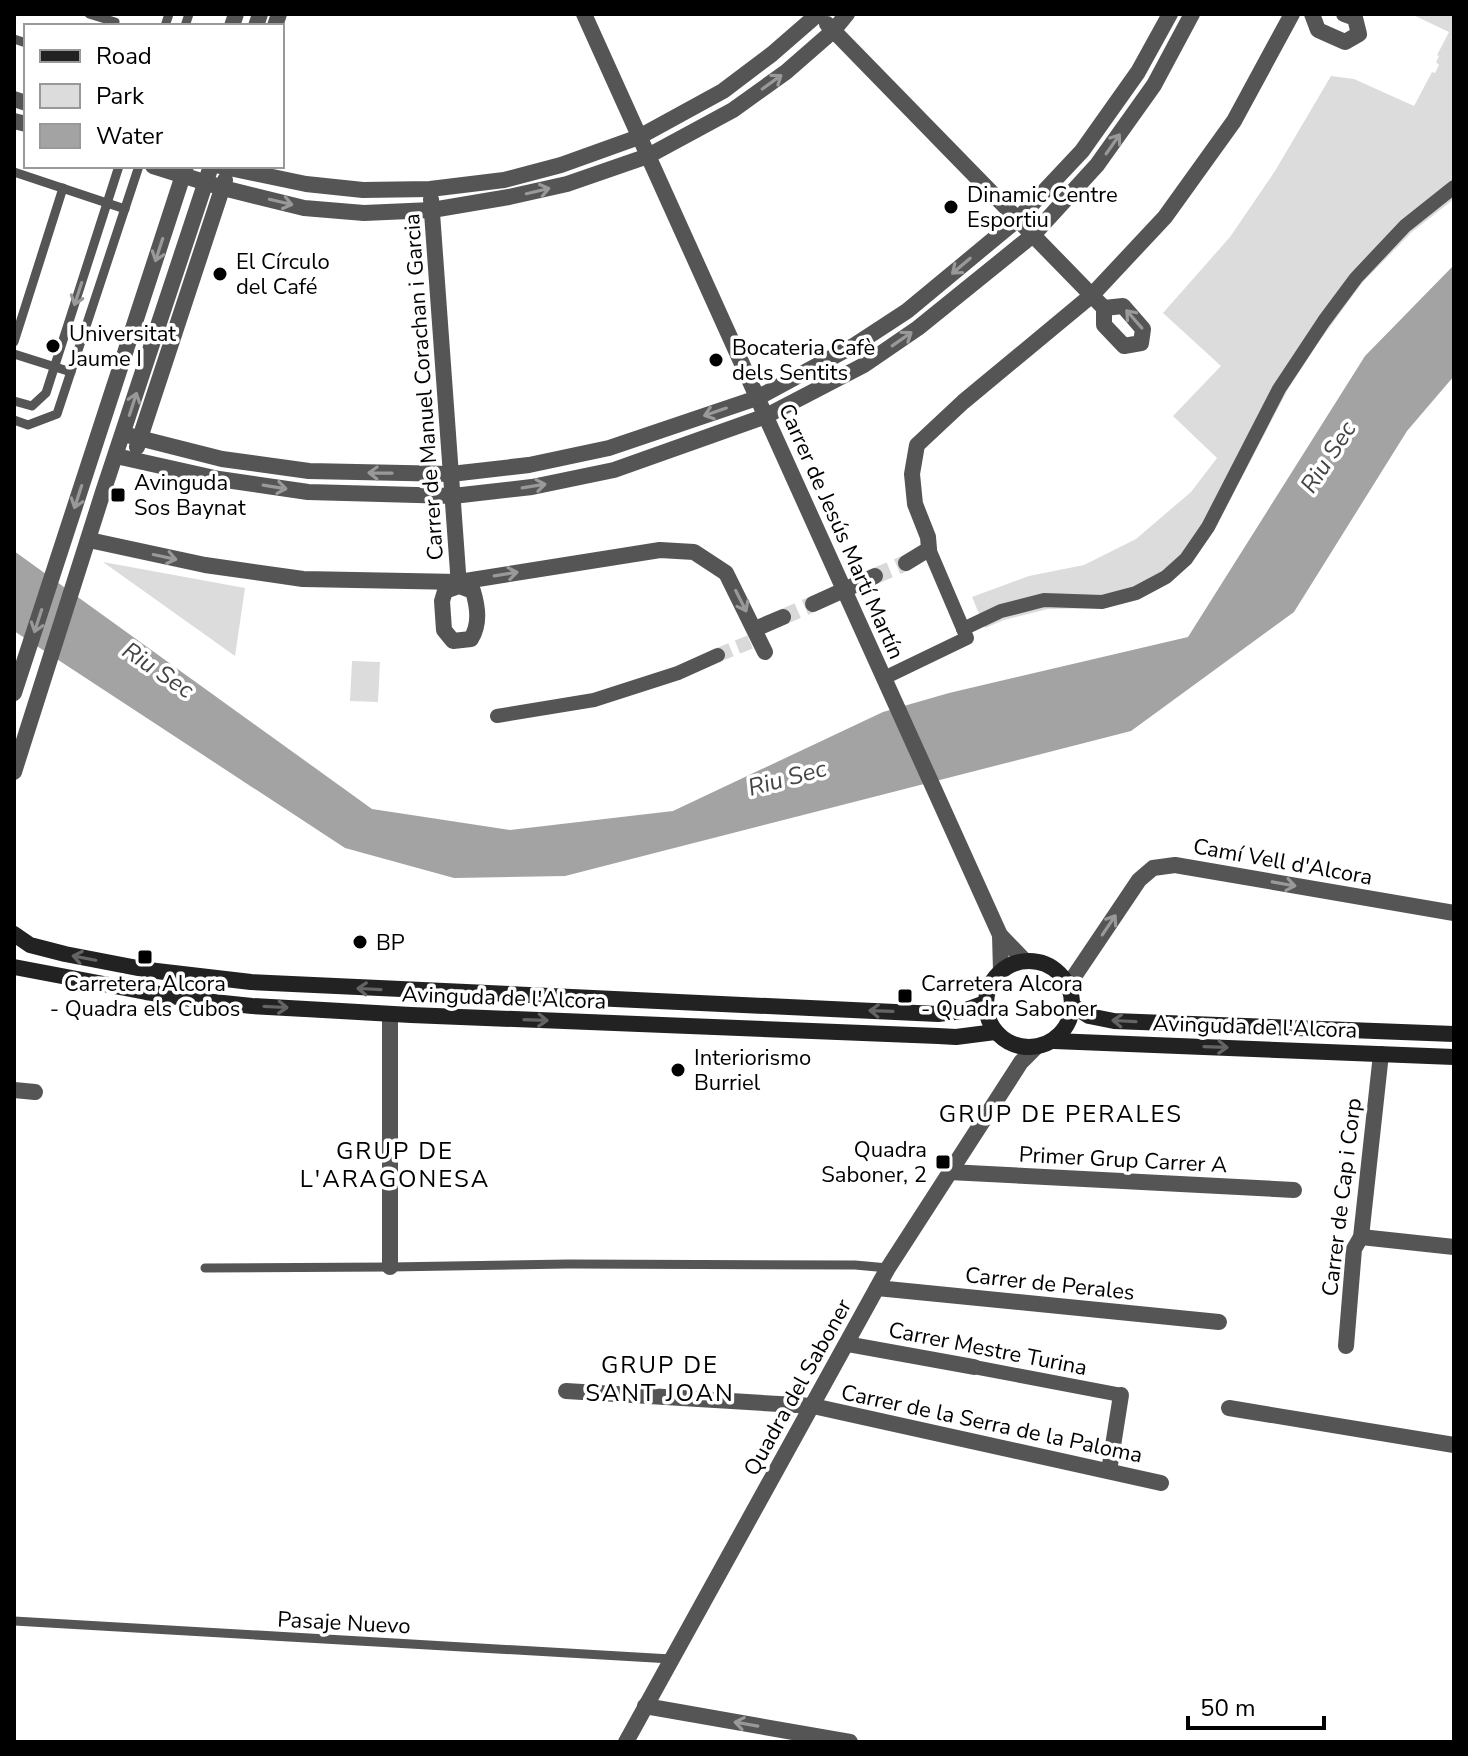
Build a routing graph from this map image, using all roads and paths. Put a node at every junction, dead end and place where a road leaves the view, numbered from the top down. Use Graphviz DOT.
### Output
graph roads {
  1 [pos="89,14"];
  2 [pos="584,14"];
  3 [pos="818,14"];
  4 [pos="847,14"];
  5 [pos="1170,14"];
  6 [pos="1192,14"];
  7 [pos="1292,14"];
  8 [pos="1312,14"];
  9 [pos="1344,14"];
  10 [pos="114,24"];
  11 [pos="833,31"];
  12 [pos="639,137"];
  13 [pos="648,156"];
  14 [pos="118,168"];
  15 [pos="138,168"];
  16 [pos="210,168"];
  17 [pos="226,168"];
  18 [pos="231,168"];
  19 [pos="185,171"];
  20 [pos="14,172"];
  21 [pos="205,183"];
  22 [pos="1454,187"];
  23 [pos="63,188"];
  24 [pos="223,188"];
  25 [pos="430,189"];
  26 [pos="108,203"];
  27 [pos="125,209"];
  28 [pos="432,210"];
  29 [pos="1018,219"];
  30 [pos="1033,235"];
  31 [pos="1098,302"];
  32 [pos="14,342"];
  33 [pos="14,354"];
  34 [pos="54,367"];
  35 [pos="71,372"];
  36 [pos="757,398"];
  37 [pos="14,401"];
  38 [pos="766,416"];
  39 [pos="14,420"];
  40 [pos="123,434"];
  41 [pos="140,439"];
  42 [pos="125,458"];
  43 [pos="451,474"];
  44 [pos="453,496"];
  45 [pos="89,540"];
  46 [pos="929,549"];
  47 [pos="906,563"];
  48 [pos="875,576"];
  49 [pos="459,584"];
  50 [pos="844,590"];
  51 [pos="813,604"];
  52 [pos="783,617"];
  53 [pos="965,634"];
  54 [pos="718,655"];
  55 [pos="884,678"];
  56 [pos="14,693"];
  57 [pos="497,716"];
  58 [pos="14,772"];
  59 [pos="1454,913"];
  60 [pos="14,934"];
  61 [pos="1000,935"];
  62 [pos="1025,961"];
  63 [pos="14,967"];
  64 [pos="1001,971"];
  65 [pos="1069,984"];
  66 [pos="985,1003"];
  67 [pos="1073,1006"];
  68 [pos="390,1014"];
  69 [pos="995,1032"];
  70 [pos="1454,1034"];
  71 [pos="1054,1041"];
  72 [pos="1013,1045"];
  73 [pos="1035,1048"];
  74 [pos="1381,1054"];
  75 [pos="1454,1057"];
  76 [pos="1021,1062"];
  77 [pos="14,1090"];
  78 [pos="35,1092"];
  79 [pos="949,1172"];
  80 [pos="1294,1190"];
  81 [pos="1361,1237"];
  82 [pos="1454,1247"];
  83 [pos="390,1267"];
  84 [pos="205,1268"];
  85 [pos="888,1268"];
  86 [pos="877,1288"];
  87 [pos="1219,1322"];
  88 [pos="847,1344"];
  89 [pos="1346,1346"];
  90 [pos="974,1367"];
  91 [pos="566,1391"];
  92 [pos="1121,1395"];
  93 [pos="813,1406"];
  94 [pos="1229,1408"];
  95 [pos="1454,1445"];
  96 [pos="1109,1471"];
  97 [pos="1161,1483"];
  98 [pos="14,1621"];
  99 [pos="671,1659"];
  100 [pos="645,1706"];
  101 [pos="626,1742"];
  102 [pos="850,1742"];
  1 -- 10 [label="lane"];
  2 -- 12 [label="street, Carrer de Jesús Martí Martín"];
  3 -- 11 [label="street"];
  3 -- 12 [label="street"];
  4 -- 11 [label="street"];
  5 -- 29 [label="street"];
  30 -- 6 [label="street, one-way"];
  7 -- 31 [label="street"];
  8 -- 9 [label="street"];
  13 -- 11 [label="street, one-way"];
  11 -- 29 [label="street"];
  12 -- 13 [label="street, Carrer de Jesús Martí Martín"];
  12 -- 25 [label="street"];
  28 -- 13 [label="street, one-way"];
  13 -- 36 [label="street, Carrer de Jesús Martí Martín"];
  14 -- 26 [label="lane"];
  15 -- 27 [label="lane"];
  16 -- 21 [label="street"];
  17 -- 24 [label="street"];
  18 -- 25 [label="street"];
  19 -- 21 [label="street"];
  19 -- 56 [label="street, one-way"];
  20 -- 23 [label="lane"];
  21 -- 24 [label="street"];
  40 -- 21 [label="street, one-way"];
  22 -- 53 [label="street"];
  23 -- 26 [label="lane"];
  23 -- 32 [label="lane"];
  24 -- 28 [label="street, one-way"];
  24 -- 41 [label="street"];
  25 -- 28 [label="street, Carrer de Manuel Corachan i Garcia"];
  26 -- 27 [label="lane"];
  26 -- 34 [label="lane, one-way"];
  27 -- 35 [label="lane"];
  28 -- 43 [label="street, Carrer de Manuel Corachan i Garcia"];
  29 -- 30 [label="street"];
  29 -- 36 [label="street, one-way"];
  30 -- 31 [label="street"];
  38 -- 30 [label="street, one-way"];
  31 -- 46 [label="street"];
  33 -- 34 [label="lane"];
  34 -- 35 [label="lane"];
  34 -- 37 [label="lane"];
  35 -- 39 [label="lane"];
  36 -- 38 [label="street, Carrer de Jesús Martí Martín"];
  36 -- 43 [label="street, one-way"];
  44 -- 38 [label="street, one-way"];
  38 -- 50 [label="street, Carrer de Jesús Martí Martín"];
  40 -- 41 [label="street"];
  40 -- 42 [label="street"];
  41 -- 42 [label="street"];
  43 -- 41 [label="street, one-way"];
  42 -- 44 [label="street, one-way"];
  42 -- 45 [label="street"];
  43 -- 44 [label="street, Carrer de Manuel Corachan i Garcia"];
  44 -- 49 [label="street, Carrer de Manuel Corachan i Garcia"];
  45 -- 49 [label="street, one-way"];
  45 -- 58 [label="street"];
  46 -- 47 [label="street"];
  46 -- 53 [label="street"];
  48 -- 50 [label="street"];
  49 -- 52 [label="street, one-way"];
  50 -- 51 [label="street"];
  50 -- 55 [label="street, Carrer de Jesús Martí Martín"];
  53 -- 55 [label="street"];
  54 -- 57 [label="street"];
  55 -- 61 [label="street, Carrer de Jesús Martí Martín"];
  65 -- 59 [label="street, Camí Vell d'Alcora, one-way"];
  66 -- 60 [label="main road, Avinguda de l'Alcora, one-way"];
  61 -- 62 [label="street, Carrer de Jesús Martí Martín"];
  61 -- 64 [label="street, Carrer de Jesús Martí Martín"];
  62 -- 64 [label="main road"];
  62 -- 65 [label="main road"];
  63 -- 68 [label="main road, Avinguda de l'Alcora, one-way"];
  64 -- 66 [label="main road"];
  65 -- 67 [label="main road"];
  66 -- 69 [label="main road"];
  70 -- 67 [label="main road, Avinguda de l'Alcora, one-way"];
  67 -- 71 [label="main road"];
  68 -- 69 [label="main road, Avinguda de l'Alcora, one-way"];
  68 -- 83 [label="street"];
  69 -- 72 [label="main road"];
  71 -- 73 [label="main road"];
  71 -- 74 [label="main road, Avinguda de l'Alcora, one-way"];
  72 -- 73 [label="main road"];
  72 -- 76 [label="street"];
  73 -- 76 [label="street, Quadra del Saboner"];
  74 -- 75 [label="main road, Avinguda de l'Alcora"];
  74 -- 81 [label="street, Carrer de Cap i Corp"];
  76 -- 79 [label="street, Quadra del Saboner"];
  77 -- 78 [label="street"];
  79 -- 80 [label="street, Primer Grup Carrer A"];
  79 -- 85 [label="street, Quadra del Saboner"];
  81 -- 82 [label="street"];
  81 -- 89 [label="street, Carrer de Cap i Corp"];
  83 -- 84 [label="lane"];
  83 -- 85 [label="lane"];
  85 -- 86 [label="street, Quadra del Saboner"];
  86 -- 87 [label="street, Carrer de Perales"];
  86 -- 88 [label="street, Quadra del Saboner"];
  88 -- 90 [label="street, Carrer Mestre Turina"];
  88 -- 93 [label="street, Quadra del Saboner"];
  90 -- 92 [label="street, Carrer Mestre Turina"];
  91 -- 93 [label="street, Carrer de la Serra de la Paloma"];
  92 -- 96 [label="street"];
  93 -- 96 [label="street, Carrer de la Serra de la Paloma"];
  93 -- 99 [label="street, Quadra del Saboner"];
  94 -- 95 [label="street"];
  96 -- 97 [label="street, Carrer de la Serra de la Paloma"];
  98 -- 99 [label="lane, Pasaje Nuevo"];
  99 -- 100 [label="street, Quadra del Saboner"];
  100 -- 101 [label="street, Quadra del Saboner"];
  102 -- 100 [label="street, one-way"];
}
